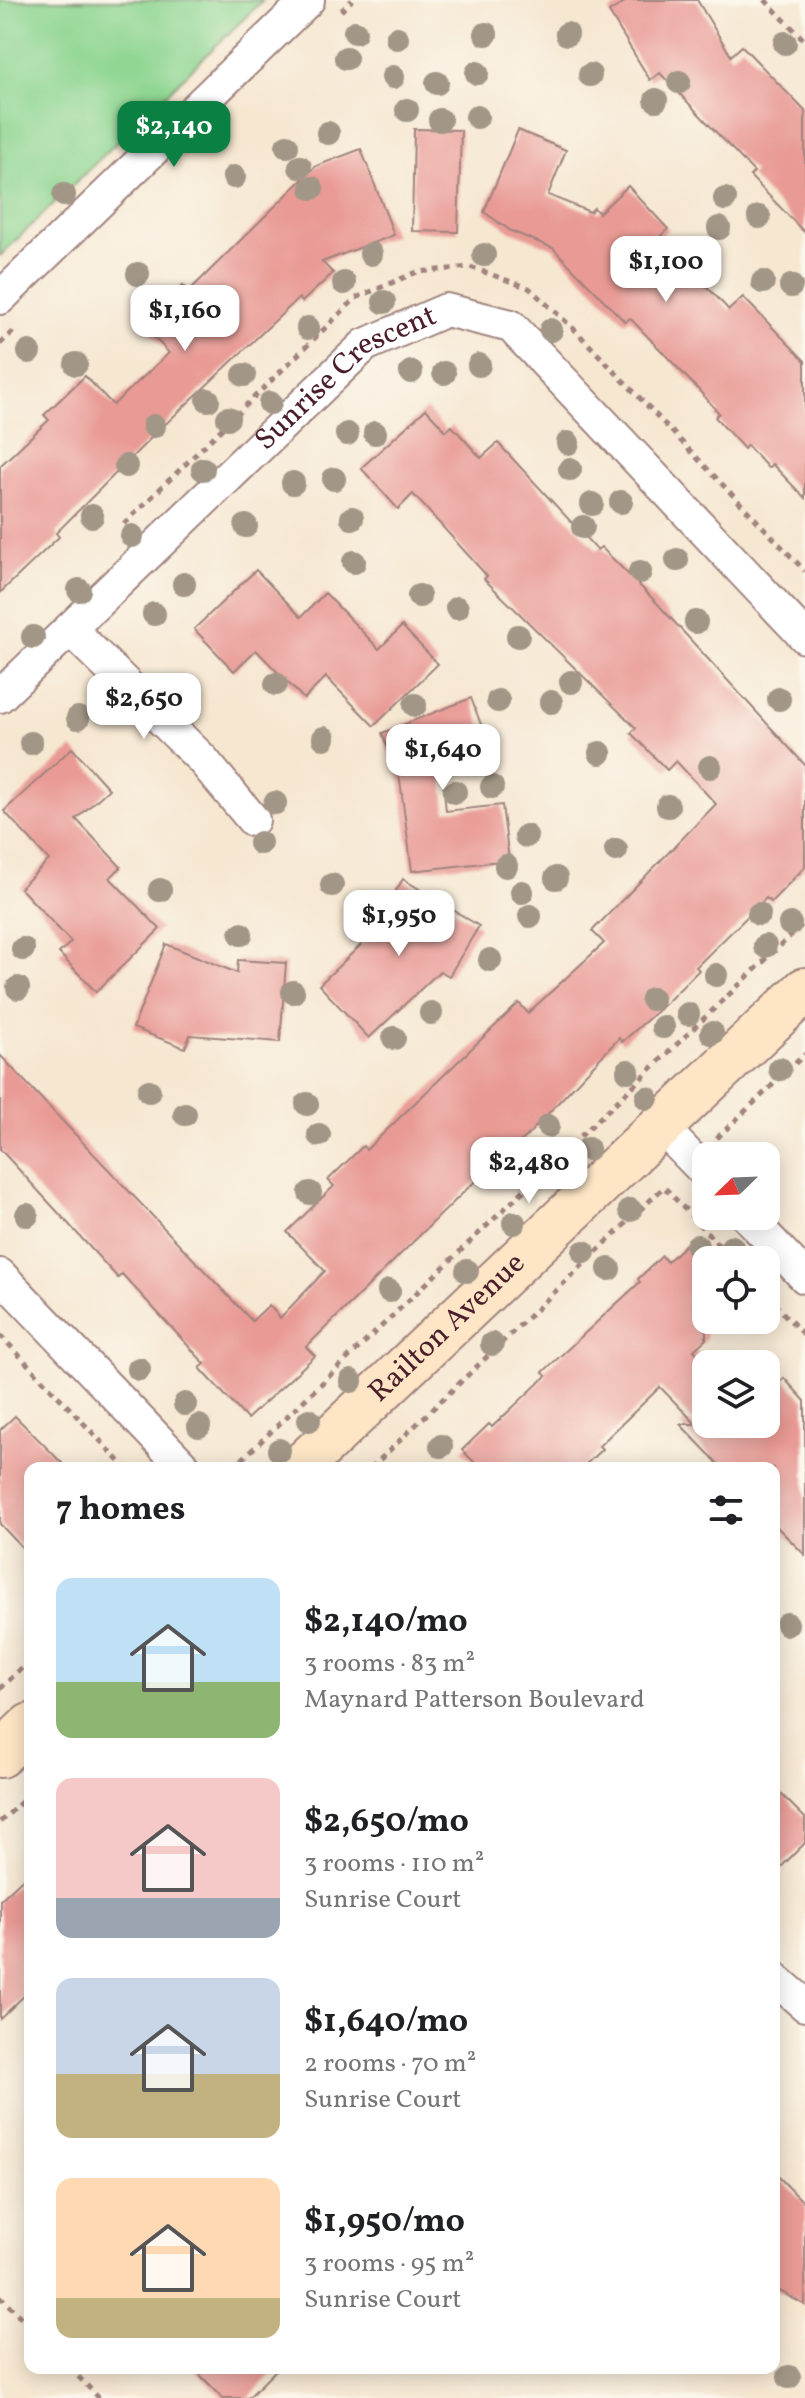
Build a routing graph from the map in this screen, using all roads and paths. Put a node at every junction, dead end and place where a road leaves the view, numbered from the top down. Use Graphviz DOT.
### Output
graph roads {
  1 [pos="308,0"];
  2 [pos="765,0"];
  3 [pos="805,41"];
  4 [pos="0,298"];
  5 [pos="122,526"];
  6 [pos="805,571"];
  7 [pos="70,629"];
  8 [pos="805,637"];
  9 [pos="0,696"];
  10 [pos="253,820"];
  11 [pos="805,922"];
  12 [pos="805,990"];
  13 [pos="805,1054"];
  14 [pos="662,1128"];
  15 [pos="716,1138"];
  16 [pos="692,1159"];
  17 [pos="760,1230"];
  18 [pos="720,1246"];
  19 [pos="0,1275"];
  20 [pos="805,1277"];
  21 [pos="780,1310"];
  22 [pos="0,1335"];
  23 [pos="805,1336"];
  24 [pos="120,1462"];
  25 [pos="179,1462"];
  26 [pos="239,1462"];
  27 [pos="305,1462"];
  28 [pos="377,1462"];
  29 [pos="24,1666"];
  30 [pos="0,1689"];
  31 [pos="24,1732"];
  32 [pos="0,1755"];
  33 [pos="24,1800"];
  34 [pos="0,1822"];
  35 [pos="780,1983"];
  36 [pos="805,2005"];
  37 [pos="0,2296"];
  38 [pos="24,2321"];
  39 [pos="76,2374"];
  40 [pos="99,2398"];
  1 -- 4 [label="street"];
  2 -- 3 [label="path"];
  5 -- 6 [label="path"];
  7 -- 8 [label="street, Sunrise Crescent"];
  7 -- 9 [label="street, Sunrise Crescent"];
  7 -- 10 [label="street"];
  11 -- 26 [label="path"];
  12 -- 14 [label="street, Railton Avenue"];
  13 -- 15 [label="path"];
  14 -- 16 [label="street"];
  14 -- 27 [label="street, Railton Avenue"];
  17 -- 20 [label="street"];
  18 -- 28 [label="path"];
  19 -- 25 [label="street"];
  21 -- 23 [label="path"];
  22 -- 24 [label="path"];
  29 -- 30 [label="path"];
  31 -- 32 [label="street"];
  33 -- 34 [label="path"];
  35 -- 36 [label="street"];
  37 -- 38 [label="path"];
  39 -- 40 [label="path"];
}
